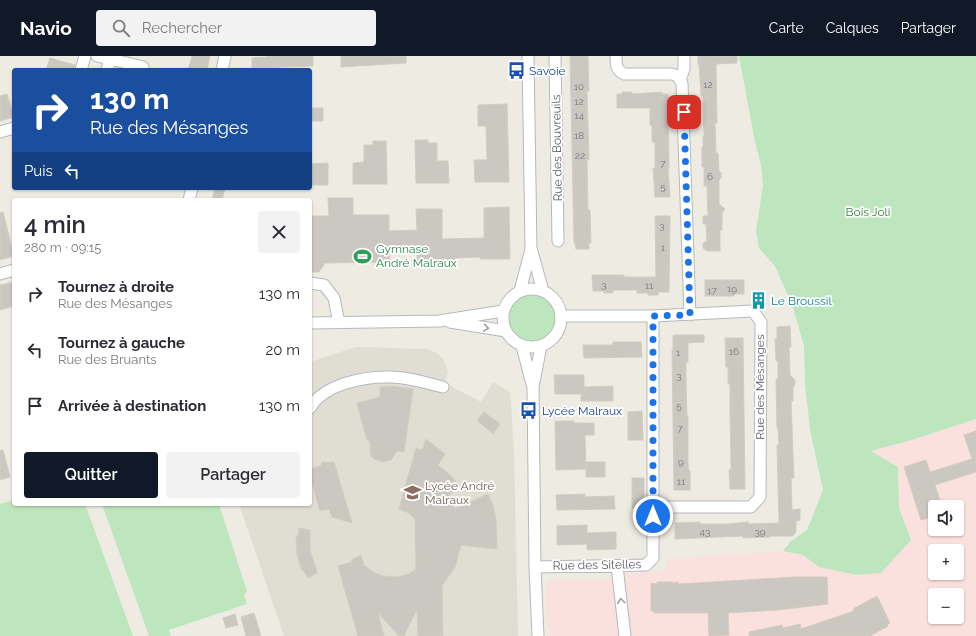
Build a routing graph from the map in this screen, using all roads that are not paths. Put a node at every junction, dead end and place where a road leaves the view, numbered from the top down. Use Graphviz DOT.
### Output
graph roads {
  1 [pos="84,56"];
  2 [pos="97,56"];
  3 [pos="528,56"];
  4 [pos="555,56"];
  5 [pos="616,56"];
  6 [pos="684,56"];
  7 [pos="225,57"];
  8 [pos="109,65"];
  9 [pos="81,68"];
  10 [pos="143,68"];
  11 [pos="222,68"];
  12 [pos="680,80"];
  13 [pos="12,129"];
  14 [pos="0,132"];
  15 [pos="558,241"];
  16 [pos="531,248"];
  17 [pos="12,271"];
  18 [pos="0,274"];
  19 [pos="312,283"];
  20 [pos="520,291"];
  21 [pos="543,291"];
  22 [pos="503,312"];
  23 [pos="690,315"];
  24 [pos="561,316"];
  25 [pos="653,316"];
  26 [pos="439,321"];
  27 [pos="312,323"];
  28 [pos="339,323"];
  29 [pos="506,331"];
  30 [pos="522,346"];
  31 [pos="541,346"];
  32 [pos="443,387"];
  33 [pos="533,387"];
  34 [pos="312,401"];
  35 [pos="653,507"];
  36 [pos="617,566"];
  37 [pos="535,567"];
  38 [pos="538,636"];
  39 [pos="625,636"];
  1 -- 9 [label="street"];
  2 -- 8 [label="street"];
  3 -- 16 [label="street"];
  4 -- 15 [label="street, Rue des Bouvreuils"];
  5 -- 12 [label="street"];
  6 -- 12 [label="street"];
  7 -- 11 [label="street"];
  8 -- 10 [label="street"];
  12 -- 23 [label="street"];
  13 -- 14 [label="street"];
  16 -- 20 [label="street"];
  16 -- 21 [label="street"];
  17 -- 18 [label="street"];
  19 -- 28 [label="street"];
  20 -- 21 [label="street"];
  20 -- 22 [label="street"];
  21 -- 24 [label="street"];
  22 -- 26 [label="street"];
  22 -- 29 [label="street"];
  23 -- 25 [label="street, Rue des Mésanges"];
  23 -- 35 [label="street, Rue des Mésanges"];
  24 -- 25 [label="street, Rue des Mésanges"];
  24 -- 31 [label="street"];
  25 -- 35 [label="street, Rue des Sitelles"];
  26 -- 28 [label="street"];
  26 -- 29 [label="street, one-way"];
  27 -- 28 [label="street"];
  29 -- 30 [label="street"];
  30 -- 31 [label="street"];
  30 -- 33 [label="street"];
  31 -- 33 [label="street"];
  32 -- 34 [label="street"];
  33 -- 37 [label="street"];
  35 -- 36 [label="street, Rue des Sitelles"];
  36 -- 37 [label="street, Rue des Sitelles"];
  39 -- 36 [label="street, one-way"];
  37 -- 38 [label="street"];
}
